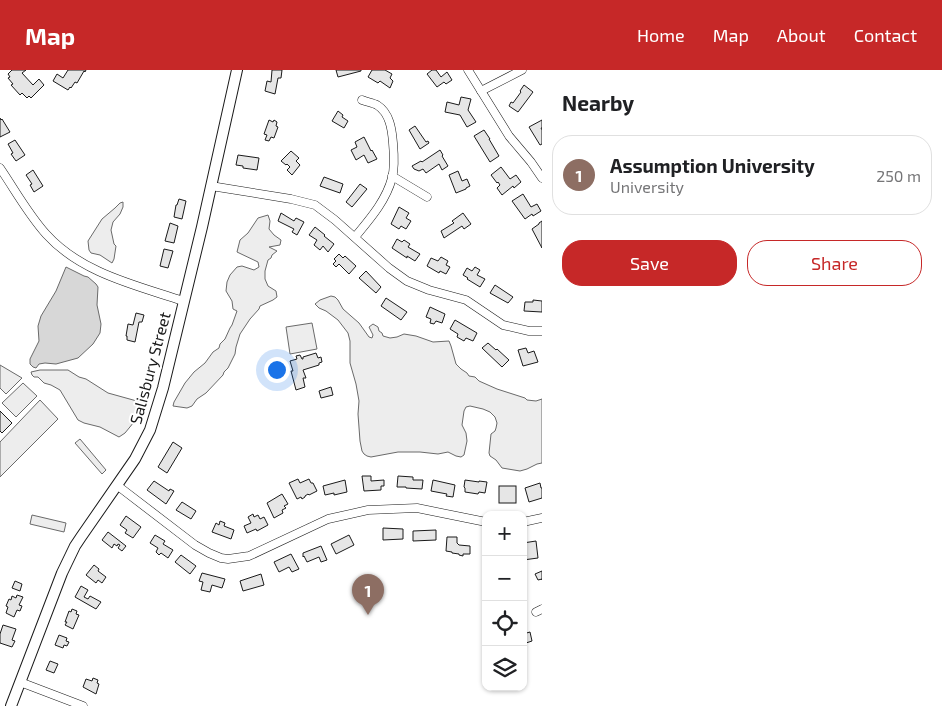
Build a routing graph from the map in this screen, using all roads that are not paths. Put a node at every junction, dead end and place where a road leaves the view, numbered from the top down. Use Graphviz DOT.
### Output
graph roads {
  1 [pos="237,70"];
  2 [pos="468,70"];
  3 [pos="522,70"];
  4 [pos="481,91"];
  5 [pos="362,100"];
  6 [pos="0,168"];
  7 [pos="392,176"];
  8 [pos="542,178"];
  9 [pos="211,186"];
  10 [pos="427,197"];
  11 [pos="355,237"];
  12 [pos="183,301"];
  13 [pos="542,331"];
  14 [pos="118,486"];
  15 [pos="542,518"];
  16 [pos="482,521"];
  17 [pos="527,521"];
  18 [pos="20,682"];
  19 [pos="11,706"];
  20 [pos="83,706"];
  1 -- 9 [label="main road, Salisbury Street"];
  2 -- 4 [label="street"];
  3 -- 4 [label="street"];
  4 -- 8 [label="street"];
  5 -- 7 [label="street"];
  6 -- 12 [label="street"];
  7 -- 10 [label="street"];
  7 -- 11 [label="street"];
  9 -- 11 [label="street"];
  9 -- 12 [label="main road, Salisbury Street"];
  11 -- 13 [label="street"];
  12 -- 14 [label="main road, Salisbury Street"];
  14 -- 16 [label="street"];
  14 -- 18 [label="main road, Salisbury Street"];
  15 -- 17 [label="street"];
  18 -- 19 [label="main road, Salisbury Street"];
  18 -- 20 [label="street"];
}
